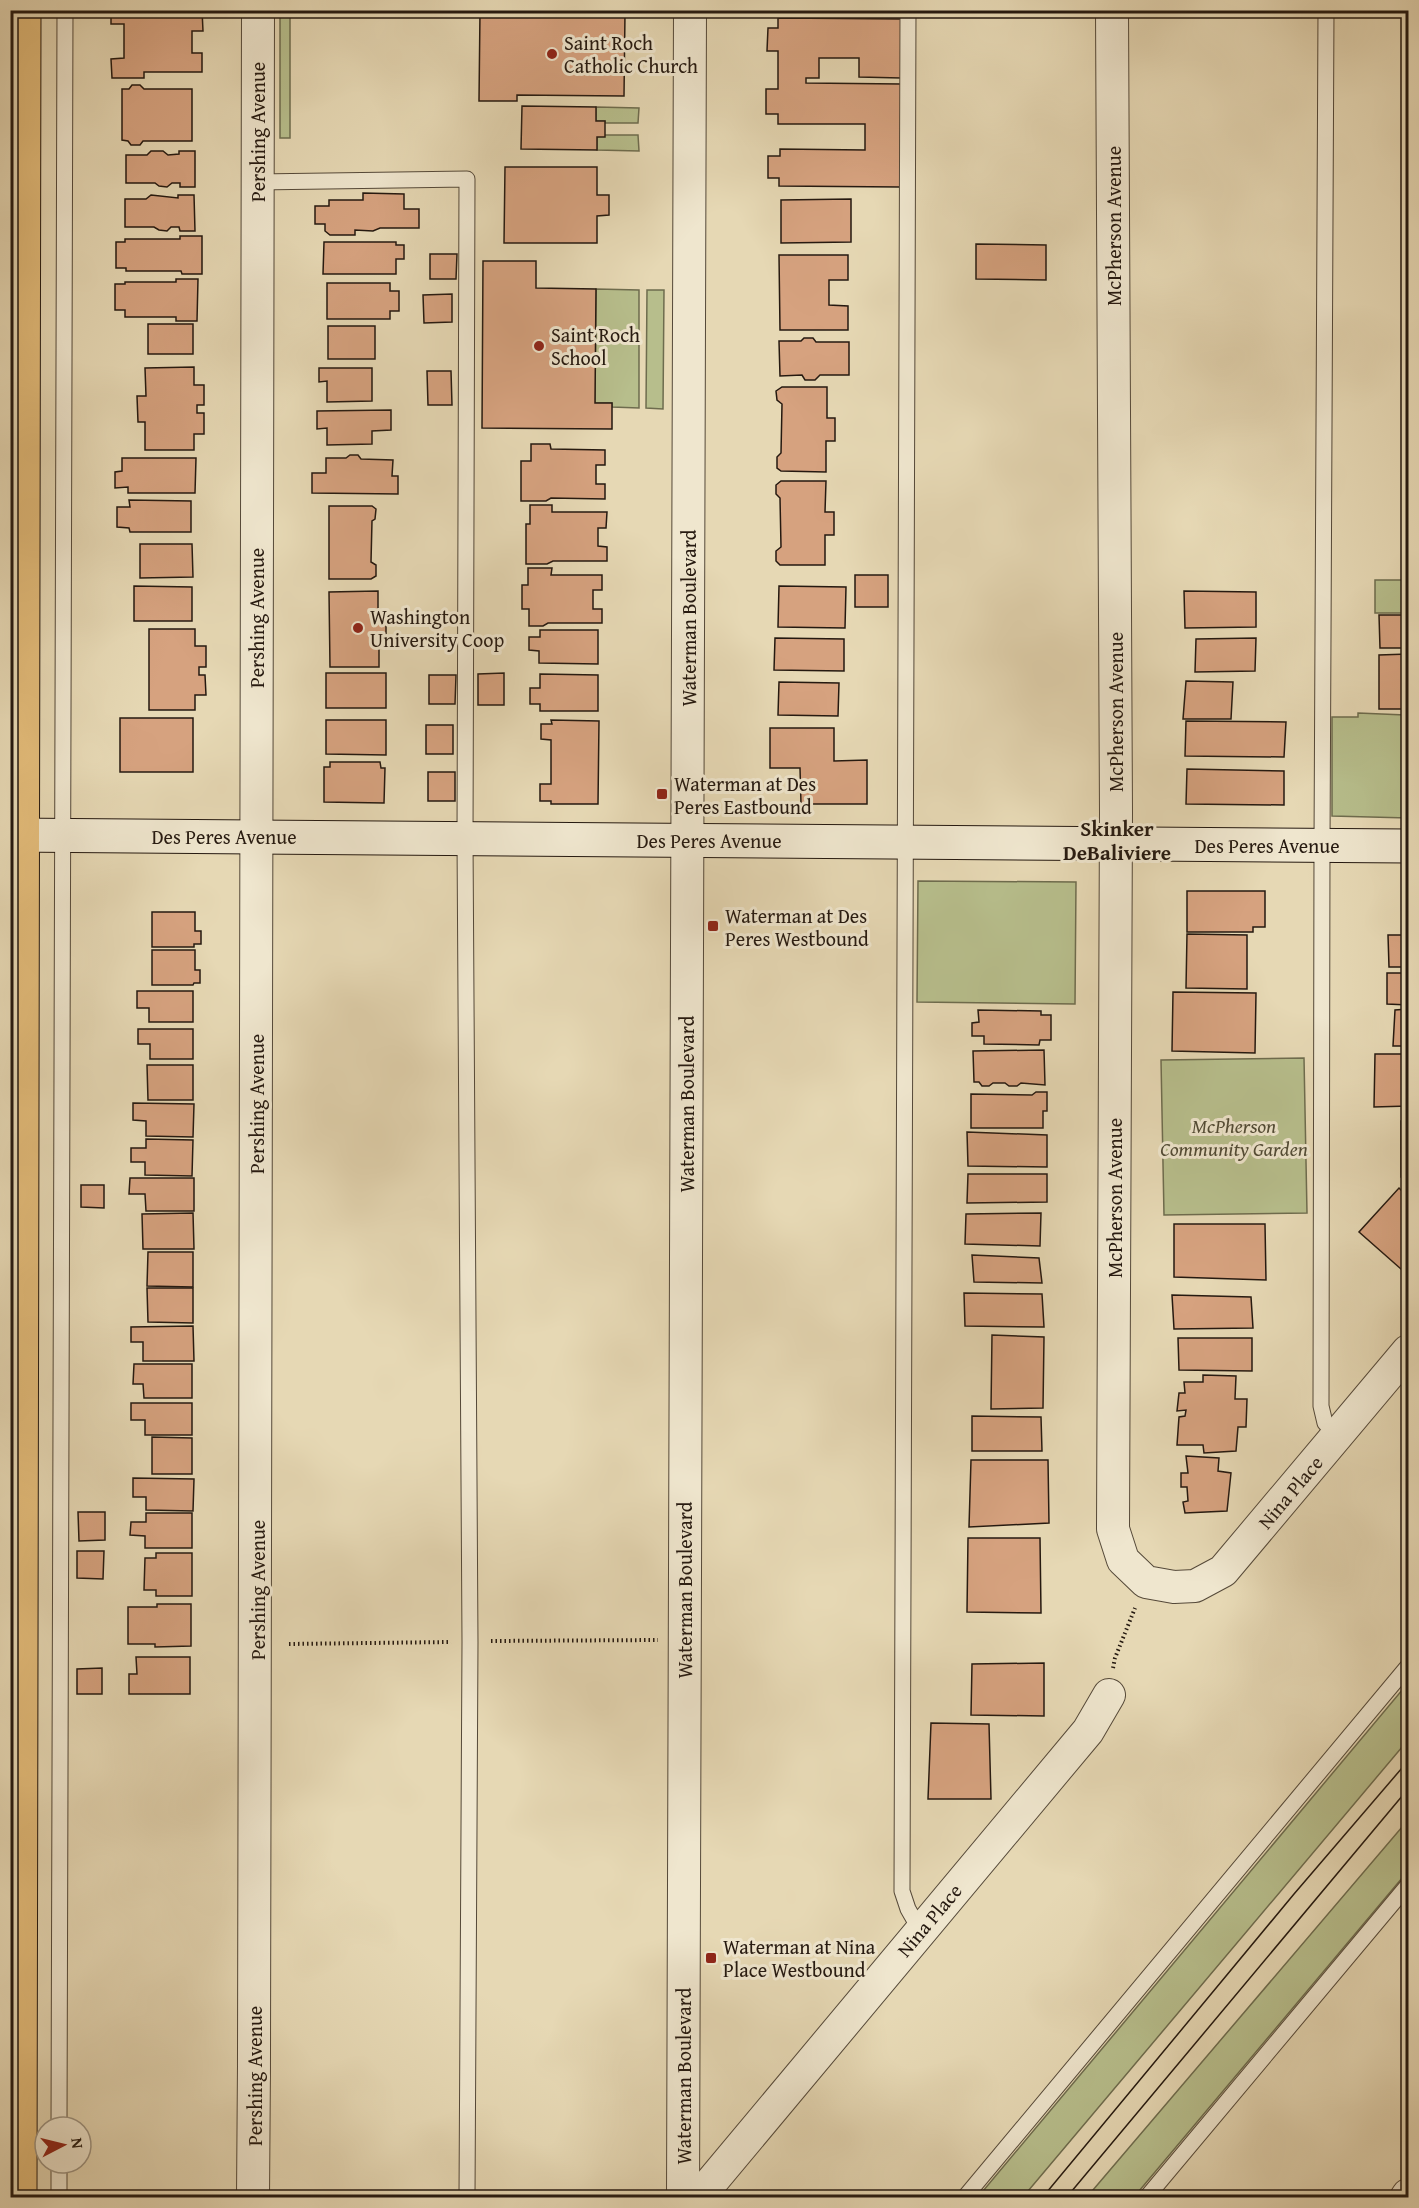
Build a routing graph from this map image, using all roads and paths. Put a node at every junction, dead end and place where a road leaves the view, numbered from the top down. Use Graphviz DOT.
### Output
graph roads {
  1 [pos="24,10"];
  2 [pos="65,10"];
  3 [pos="258,10"];
  4 [pos="690,10"];
  5 [pos="908,10"];
  6 [pos="1112,10"];
  7 [pos="1326,10"];
  8 [pos="257,182"];
  9 [pos="16,835"];
  10 [pos="64,835"];
  11 [pos="256,836"];
  12 [pos="465,838"];
  13 [pos="688,840"];
  14 [pos="906,842"];
  15 [pos="1115,844"];
  16 [pos="1322,845"];
  17 [pos="1408,846"];
  18 [pos="1408,1351"];
  19 [pos="1337,1436"];
  20 [pos="1146,1582"];
  21 [pos="1408,1666"];
  22 [pos="1109,1695"];
  23 [pos="1408,1886"];
  24 [pos="920,1930"];
  25 [pos="59,2115"];
  26 [pos="59,2175"];
  27 [pos="20,2198"];
  28 [pos="59,2198"];
  29 [pos="253,2198"];
  30 [pos="467,2198"];
  31 [pos="683,2198"];
  32 [pos="698,2198"];
  33 [pos="964,2198"];
  34 [pos="1146,2198"];
  1 -- 9 [label="main road"];
  2 -- 10 [label="lane"];
  3 -- 8 [label="street, Pershing Avenue"];
  4 -- 13 [label="street, Waterman Boulevard"];
  5 -- 14 [label="lane"];
  6 -- 15 [label="street, McPherson Avenue"];
  7 -- 16 [label="lane"];
  8 -- 11 [label="street, Pershing Avenue"];
  8 -- 12 [label="lane"];
  9 -- 10 [label="street, Des Peres Avenue"];
  9 -- 27 [label="main road"];
  10 -- 11 [label="street, Des Peres Avenue"];
  10 -- 25 [label="lane"];
  11 -- 12 [label="street, Des Peres Avenue"];
  11 -- 29 [label="street, Pershing Avenue"];
  12 -- 13 [label="street, Des Peres Avenue"];
  12 -- 30 [label="lane"];
  13 -- 14 [label="street, Des Peres Avenue"];
  13 -- 31 [label="street, Waterman Boulevard"];
  14 -- 15 [label="street, Des Peres Avenue"];
  14 -- 24 [label="lane"];
  15 -- 16 [label="street, Des Peres Avenue"];
  15 -- 20 [label="street, McPherson Avenue"];
  16 -- 17 [label="street, Des Peres Avenue"];
  16 -- 19 [label="lane"];
  18 -- 19 [label="street, Nina Place"];
  19 -- 20 [label="street, Nina Place"];
  20 -- 22 [label="path"];
  21 -- 33 [label="lane"];
  22 -- 24 [label="street, Nina Place"];
  23 -- 34 [label="lane"];
  24 -- 32 [label="street, Nina Place"];
  26 -- 28 [label="lane"];
}
